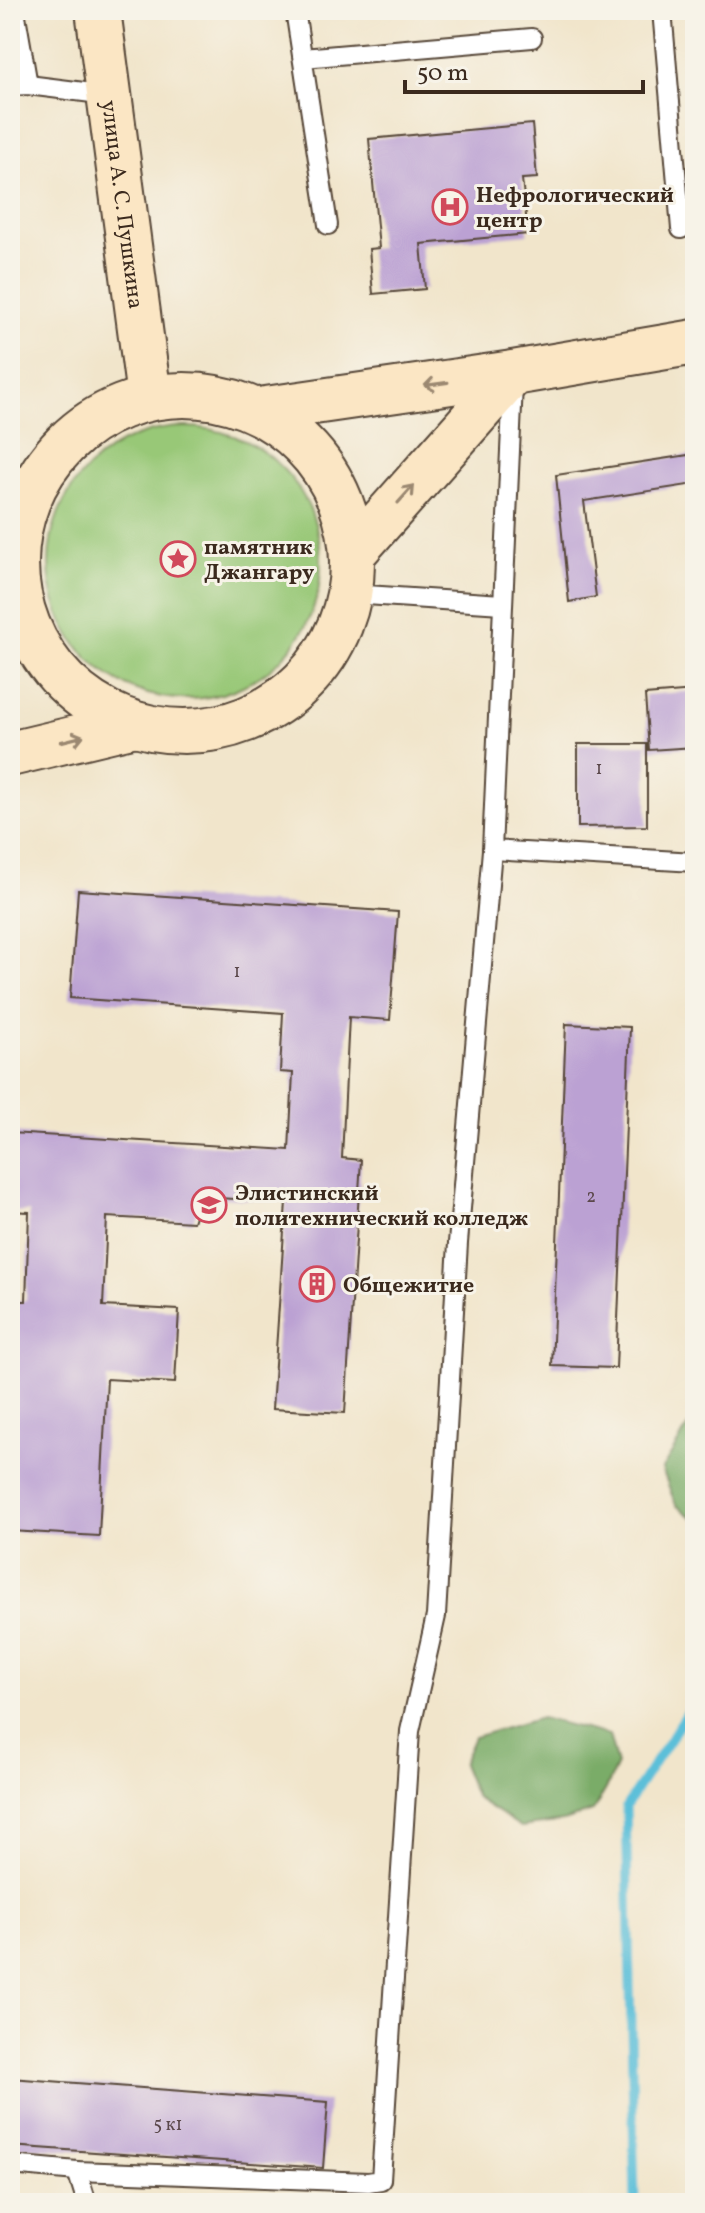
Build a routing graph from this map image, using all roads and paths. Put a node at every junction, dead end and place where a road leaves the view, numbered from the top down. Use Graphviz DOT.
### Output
graph roads {
  1 [pos="15,10"];
  2 [pos="98,10"];
  3 [pos="295,10"];
  4 [pos="662,10"];
  5 [pos="532,38"];
  6 [pos="303,58"];
  7 [pos="19,86"];
  8 [pos="108,95"];
  9 [pos="328,225"];
  10 [pos="681,229"];
  11 [pos="695,342"];
  12 [pos="513,373"];
  13 [pos="149,397"];
  14 [pos="259,410"];
  15 [pos="352,573"];
  16 [pos="14,594"];
  17 [pos="502,604"];
  18 [pos="135,724"];
  19 [pos="10,754"];
  20 [pos="492,850"];
  21 [pos="695,862"];
  22 [pos="10,2165"];
  23 [pos="77,2171"];
  24 [pos="87,2203"];
  1 -- 7 [label="lane"];
  2 -- 8 [label="main road, улица А. С. Пушкина"];
  3 -- 6 [label="lane"];
  4 -- 10 [label="lane"];
  5 -- 6 [label="lane"];
  6 -- 9 [label="lane"];
  7 -- 8 [label="lane"];
  8 -- 13 [label="main road, улица А. С. Пушкина"];
  11 -- 12 [label="main road"];
  12 -- 14 [label="main road, one-way"];
  15 -- 12 [label="main road, one-way"];
  12 -- 17 [label="lane"];
  13 -- 14 [label="main road"];
  13 -- 16 [label="main road"];
  14 -- 15 [label="main road"];
  15 -- 17 [label="lane"];
  15 -- 18 [label="main road"];
  16 -- 18 [label="main road"];
  17 -- 20 [label="lane"];
  19 -- 18 [label="main road, one-way"];
  20 -- 21 [label="lane"];
  20 -- 23 [label="lane"];
  22 -- 23 [label="lane"];
  23 -- 24 [label="lane"];
}
